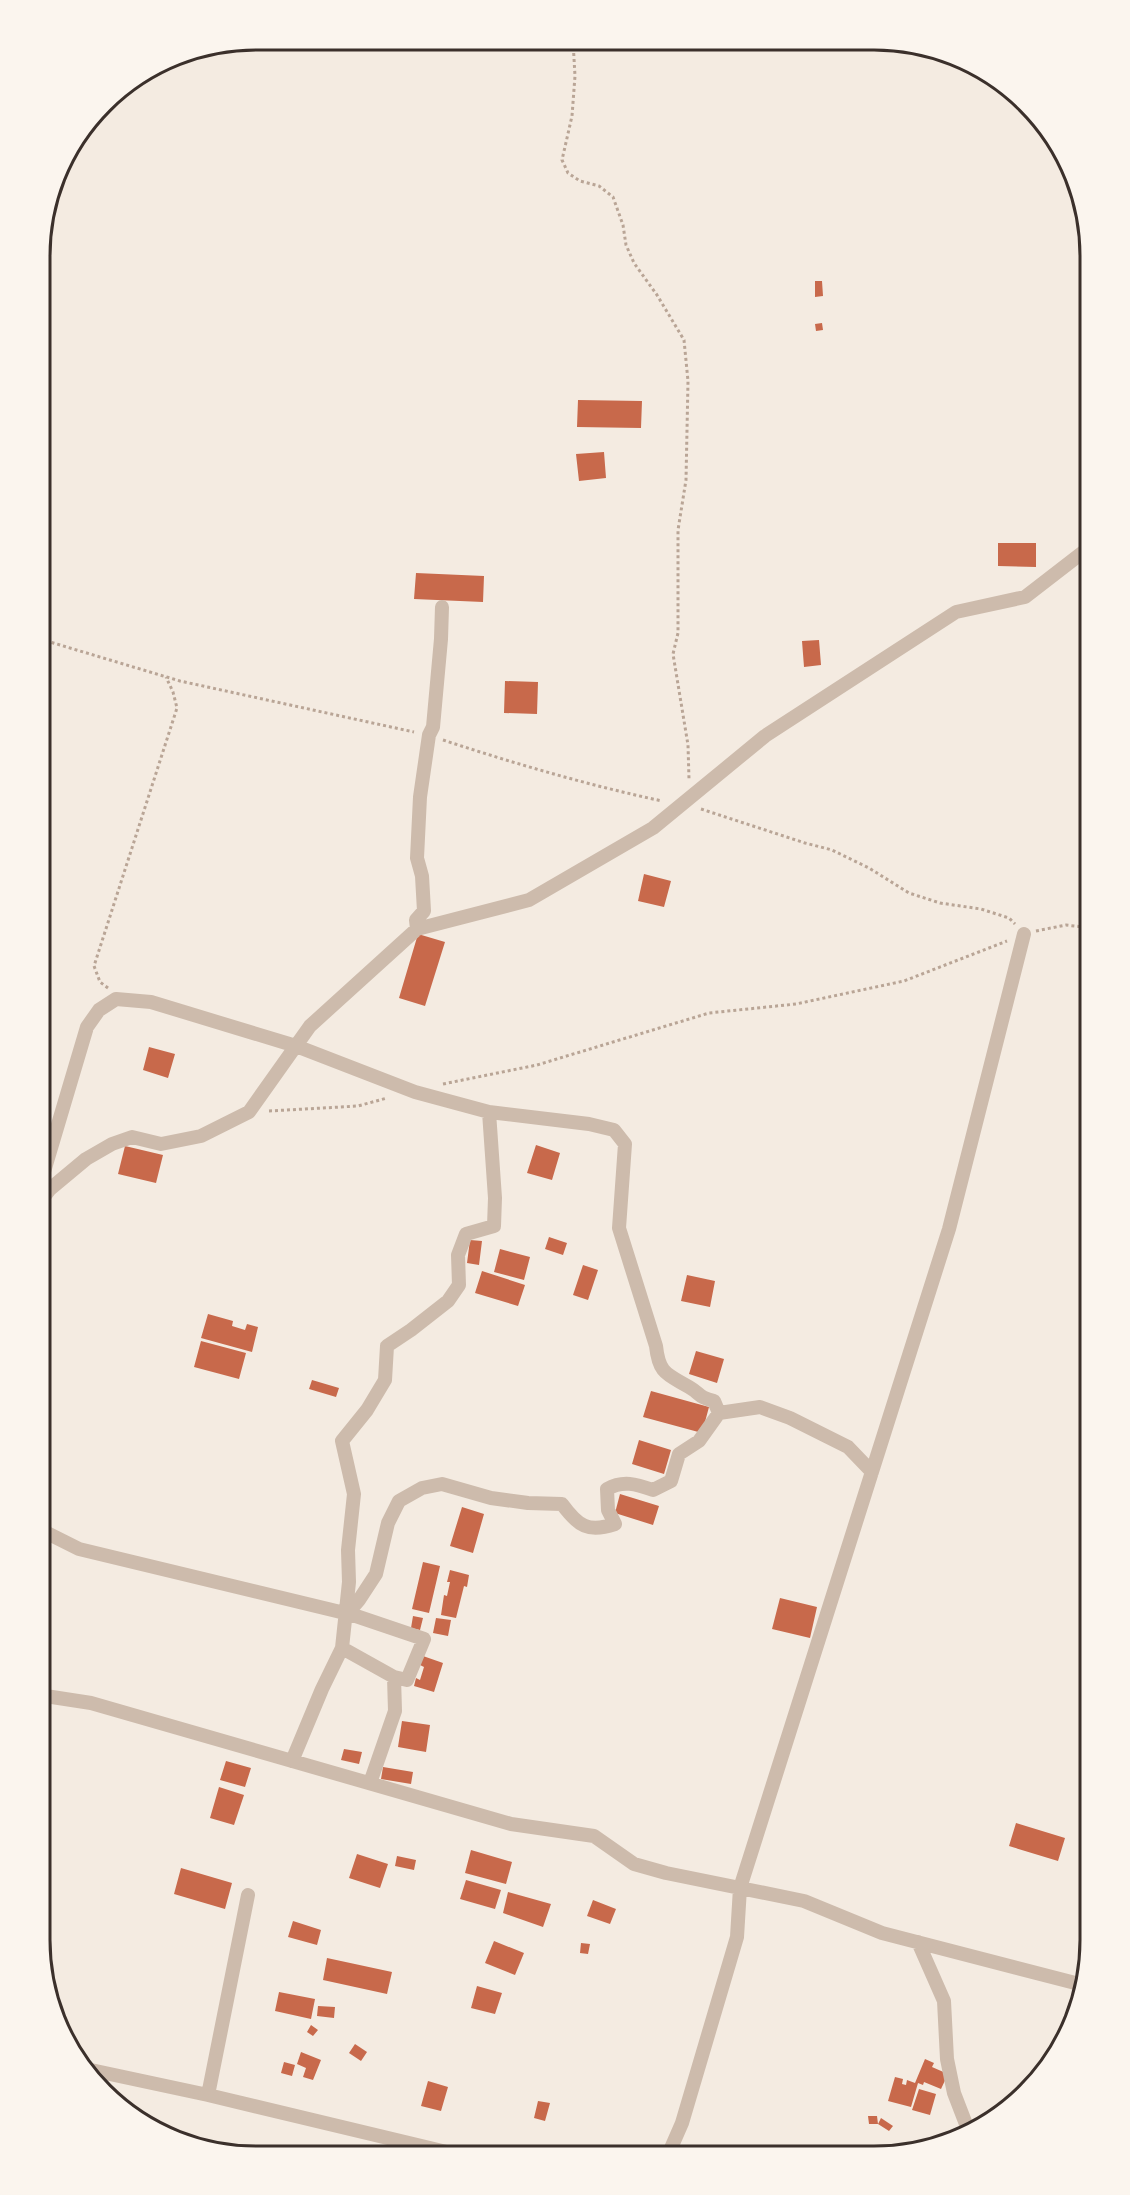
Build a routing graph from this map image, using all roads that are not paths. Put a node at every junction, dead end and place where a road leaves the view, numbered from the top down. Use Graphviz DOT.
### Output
graph roads {
  1 [pos="1080,554"];
  2 [pos="442,607"];
  3 [pos="417,928"];
  4 [pos="1024,934"];
  5 [pos="296,1046"];
  6 [pos="489,1112"];
  7 [pos="50,1151"];
  8 [pos="50,1189"];
  9 [pos="719,1413"];
  10 [pos="872,1472"];
  11 [pos="50,1534"];
  12 [pos="347,1614"];
  13 [pos="342,1648"];
  14 [pos="394,1677"];
  15 [pos="50,1696"];
  16 [pos="292,1761"];
  17 [pos="370,1783"];
  18 [pos="740,1888"];
  19 [pos="248,1895"];
  20 [pos="918,1942"];
  21 [pos="1076,1983"];
  22 [pos="98,2072"];
  23 [pos="208,2095"];
  24 [pos="966,2124"];
  25 [pos="421,2146"];
  26 [pos="672,2146"];
  1 -- 3 [label="street"];
  2 -- 3 [label="street"];
  3 -- 5 [label="street"];
  4 -- 10 [label="street"];
  5 -- 6 [label="street"];
  5 -- 7 [label="street"];
  5 -- 8 [label="street"];
  6 -- 9 [label="street"];
  6 -- 12 [label="street"];
  9 -- 10 [label="street"];
  9 -- 12 [label="street"];
  10 -- 18 [label="street"];
  11 -- 12 [label="street"];
  12 -- 13 [label="street"];
  12 -- 14 [label="street"];
  13 -- 14 [label="street"];
  13 -- 16 [label="street"];
  14 -- 17 [label="street"];
  15 -- 16 [label="street"];
  16 -- 17 [label="street"];
  17 -- 18 [label="street"];
  18 -- 20 [label="street"];
  18 -- 26 [label="street"];
  19 -- 23 [label="street"];
  20 -- 21 [label="street"];
  20 -- 24 [label="street"];
  22 -- 23 [label="street"];
  23 -- 25 [label="street"];
}
